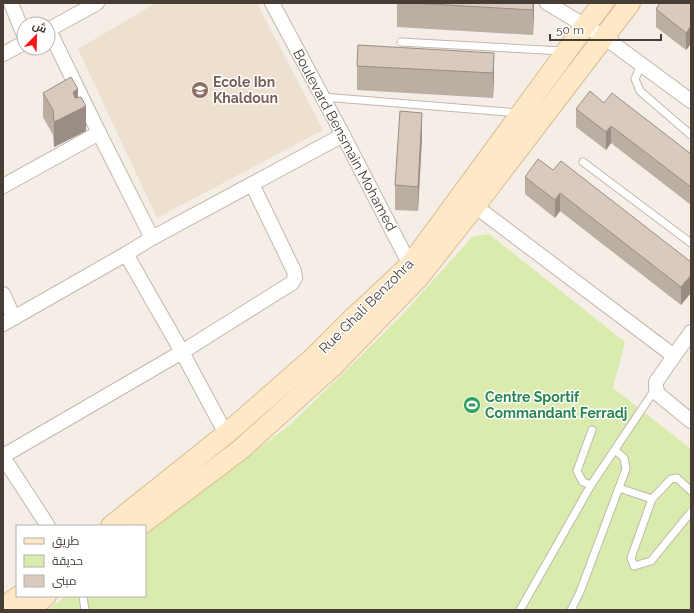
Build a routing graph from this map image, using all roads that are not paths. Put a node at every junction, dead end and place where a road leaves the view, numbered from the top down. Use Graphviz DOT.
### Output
graph roads {
  1 [pos="10,3"];
  2 [pos="97,3"];
  3 [pos="272,3"];
  4 [pos="547,3"];
  5 [pos="603,3"];
  6 [pos="630,3"];
  7 [pos="16,17"];
  8 [pos="56,26"];
  9 [pos="585,26"];
  10 [pos="604,37"];
  11 [pos="401,42"];
  12 [pos="56,44"];
  13 [pos="16,47"];
  14 [pos="566,51"];
  15 [pos="3,54"];
  16 [pos="641,65"];
  17 [pos="323,97"];
  18 [pos="691,101"];
  19 [pos="521,113"];
  20 [pos="99,133"];
  21 [pos="691,135"];
  22 [pos="343,136"];
  23 [pos="583,162"];
  24 [pos="252,184"];
  25 [pos="3,186"];
  26 [pos="475,206"];
  27 [pos="152,238"];
  28 [pos="691,243"];
  29 [pos="126,254"];
  30 [pos="415,271"];
  31 [pos="3,294"];
  32 [pos="9,321"];
  33 [pos="691,332"];
  34 [pos="182,352"];
  35 [pos="674,356"];
  36 [pos="656,388"];
  37 [pos="691,421"];
  38 [pos="592,430"];
  39 [pos="226,434"];
  40 [pos="615,450"];
  41 [pos="3,457"];
  42 [pos="8,476"];
  43 [pos="591,485"];
  44 [pos="619,488"];
  45 [pos="691,491"];
  46 [pos="652,499"];
  47 [pos="691,512"];
  48 [pos="47,525"];
  49 [pos="112,525"];
  50 [pos="140,525"];
  51 [pos="18,597"];
  52 [pos="45,597"];
  53 [pos="83,597"];
  54 [pos="3,608"];
  55 [pos="28,610"];
  56 [pos="85,610"];
  57 [pos="520,610"];
  58 [pos="571,610"];
  1 -- 7 [label="street"];
  2 -- 8 [label="street"];
  3 -- 17 [label="street, Boulevard Bensmain Mohamed"];
  4 -- 9 [label="street"];
  5 -- 9 [label="main road, Rue Ghali Benzohra"];
  6 -- 10 [label="main road, Rue Ghali Benzohra"];
  9 -- 10 [label="street"];
  9 -- 14 [label="main road, Rue Ghali Benzohra"];
  10 -- 16 [label="street"];
  10 -- 26 [label="main road, Rue Ghali Benzohra"];
  11 -- 14 [label="lane"];
  12 -- 20 [label="street"];
  13 -- 15 [label="street"];
  14 -- 19 [label="main road, Rue Ghali Benzohra"];
  16 -- 18 [label="street"];
  16 -- 21 [label="lane"];
  17 -- 19 [label="lane"];
  17 -- 22 [label="street, Boulevard Bensmain Mohamed"];
  19 -- 30 [label="main road, Rue Ghali Benzohra"];
  20 -- 25 [label="street"];
  20 -- 27 [label="street"];
  22 -- 24 [label="street"];
  22 -- 30 [label="street, Boulevard Bensmain Mohamed"];
  23 -- 28 [label="lane"];
  24 -- 27 [label="street"];
  24 -- 34 [label="street"];
  26 -- 30 [label="main road, Rue Ghali Benzohra"];
  26 -- 35 [label="street"];
  27 -- 29 [label="street"];
  29 -- 32 [label="street"];
  29 -- 34 [label="street"];
  30 -- 39 [label="main road, Rue Ghali Benzohra"];
  30 -- 50 [label="main road, Rue Ghali Benzohra"];
  31 -- 32 [label="street"];
  33 -- 35 [label="street"];
  34 -- 39 [label="street"];
  34 -- 41 [label="street"];
  35 -- 36 [label="street"];
  36 -- 37 [label="street"];
  36 -- 40 [label="lane"];
  38 -- 43 [label="lane"];
  39 -- 49 [label="main road, Rue Ghali Benzohra"];
  40 -- 43 [label="lane"];
  40 -- 44 [label="lane"];
  41 -- 42 [label="street"];
  42 -- 48 [label="street"];
  43 -- 57 [label="lane"];
  44 -- 46 [label="lane"];
  44 -- 58 [label="lane"];
  45 -- 46 [label="lane"];
  46 -- 47 [label="lane"];
  51 -- 54 [label="main road"];
  52 -- 55 [label="main road"];
  53 -- 56 [label="lane"];
}
